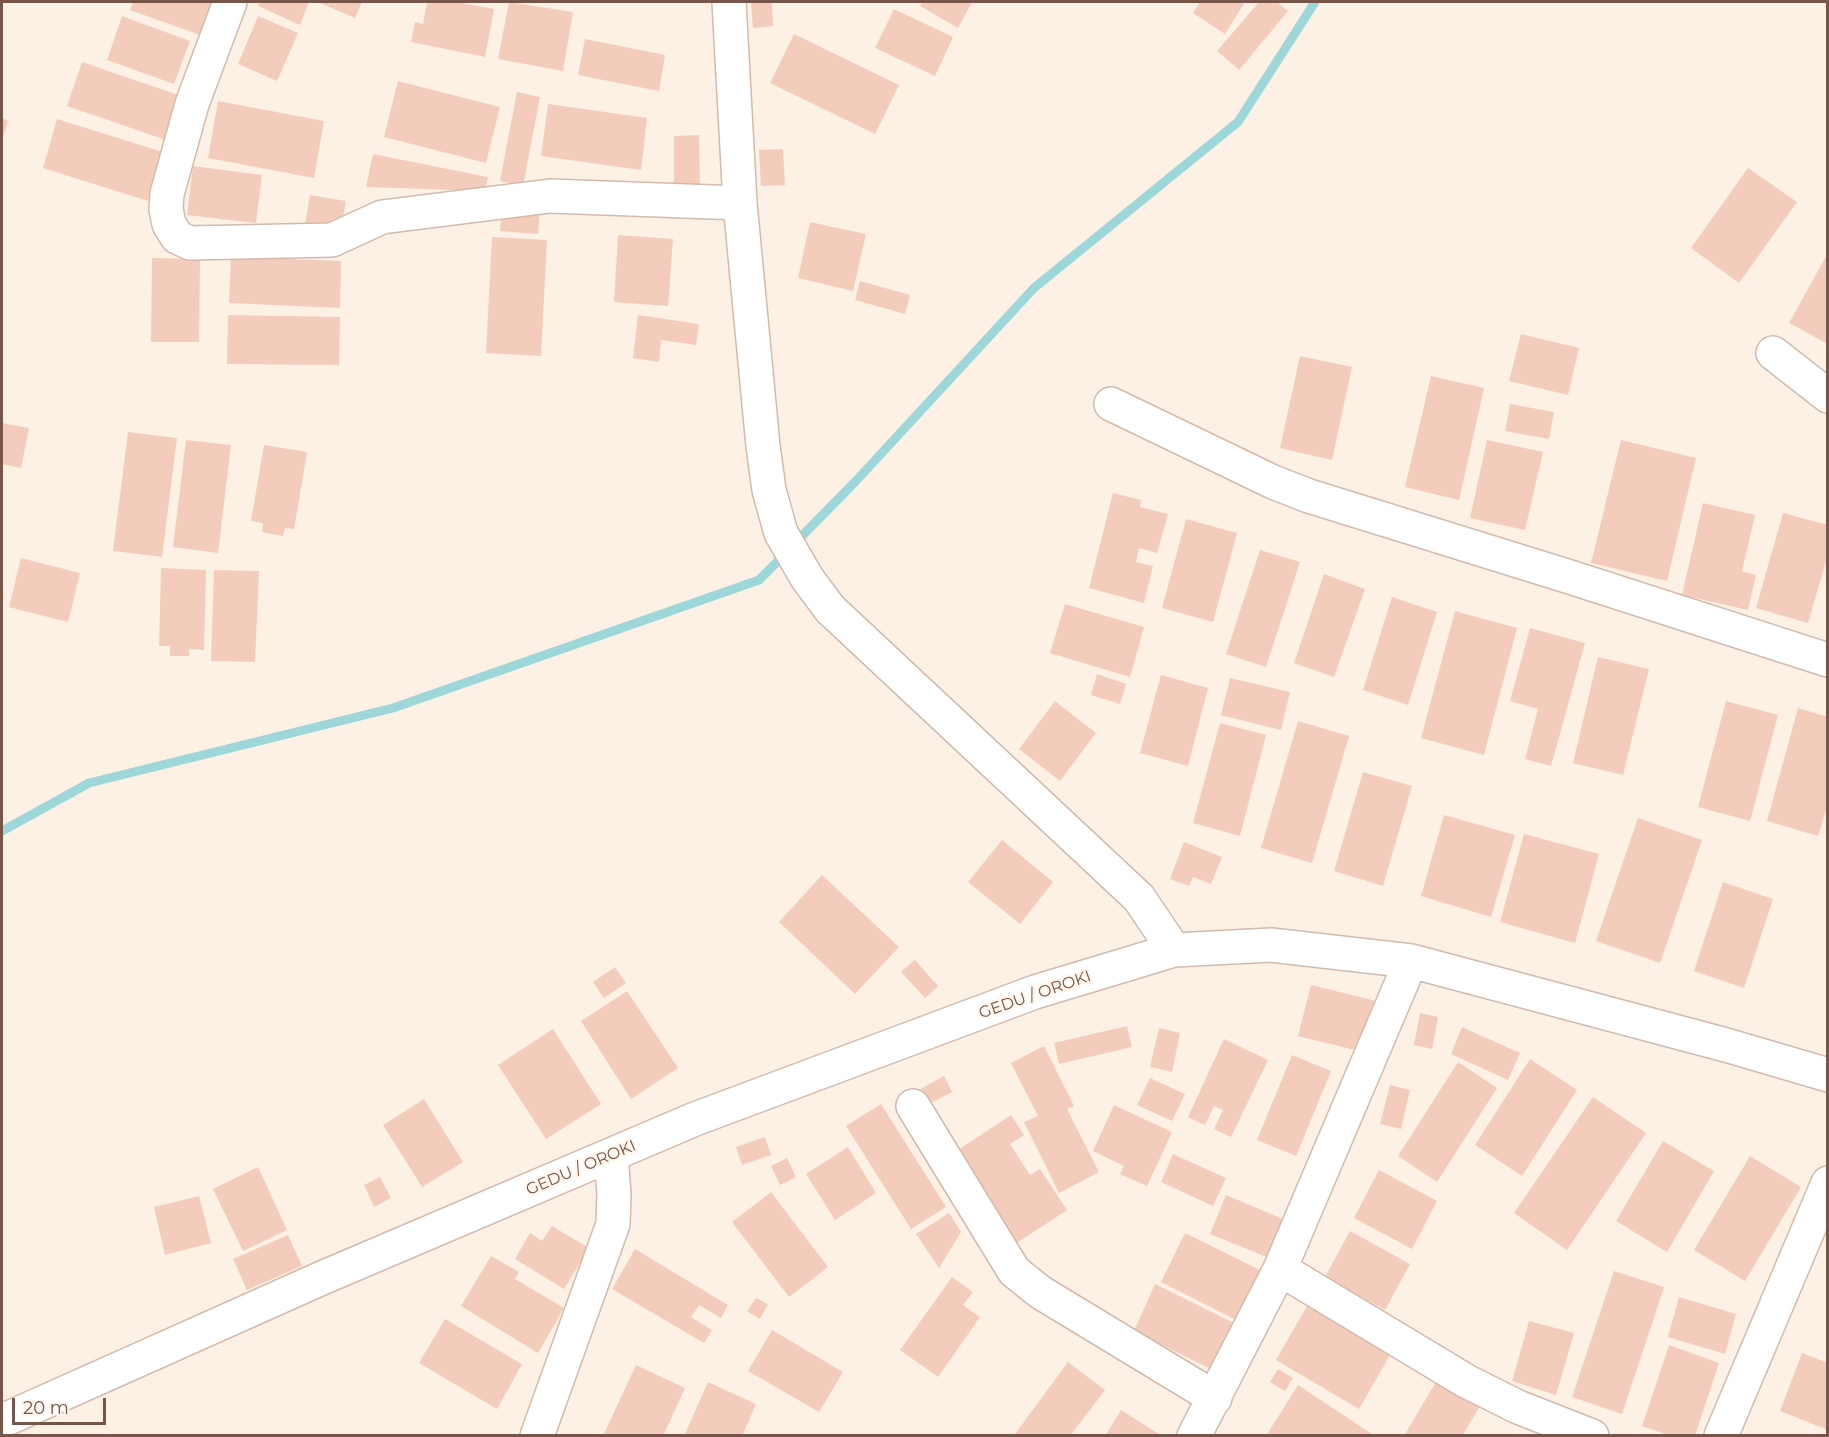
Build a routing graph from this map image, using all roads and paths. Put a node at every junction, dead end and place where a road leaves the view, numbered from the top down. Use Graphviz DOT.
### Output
graph roads {
  1 [pos="230,2"];
  2 [pos="729,2"];
  3 [pos="740,203"];
  4 [pos="1773,353"];
  5 [pos="1827,396"];
  6 [pos="1112,404"];
  7 [pos="1827,660"];
  8 [pos="1174,950"];
  9 [pos="1411,961"];
  10 [pos="1827,1075"];
  11 [pos="913,1106"];
  12 [pos="611,1155"];
  13 [pos="1827,1183"];
  14 [pos="1280,1269"];
  15 [pos="1215,1398"];
  16 [pos="2,1421"];
  17 [pos="537,1436"];
  18 [pos="1194,1436"];
  19 [pos="1592,1436"];
  20 [pos="1721,1436"];
  1 -- 3 [label="street"];
  2 -- 3 [label="street"];
  3 -- 8 [label="street"];
  4 -- 5 [label="street"];
  6 -- 7 [label="street"];
  8 -- 9 [label="street, GEDU / OROKI"];
  8 -- 12 [label="street, GEDU / OROKI"];
  9 -- 10 [label="street, GEDU / OROKI"];
  9 -- 14 [label="street"];
  11 -- 15 [label="street"];
  12 -- 16 [label="street, GEDU / OROKI"];
  12 -- 17 [label="street"];
  13 -- 20 [label="street"];
  14 -- 15 [label="street"];
  14 -- 19 [label="street"];
  15 -- 18 [label="street"];
}
